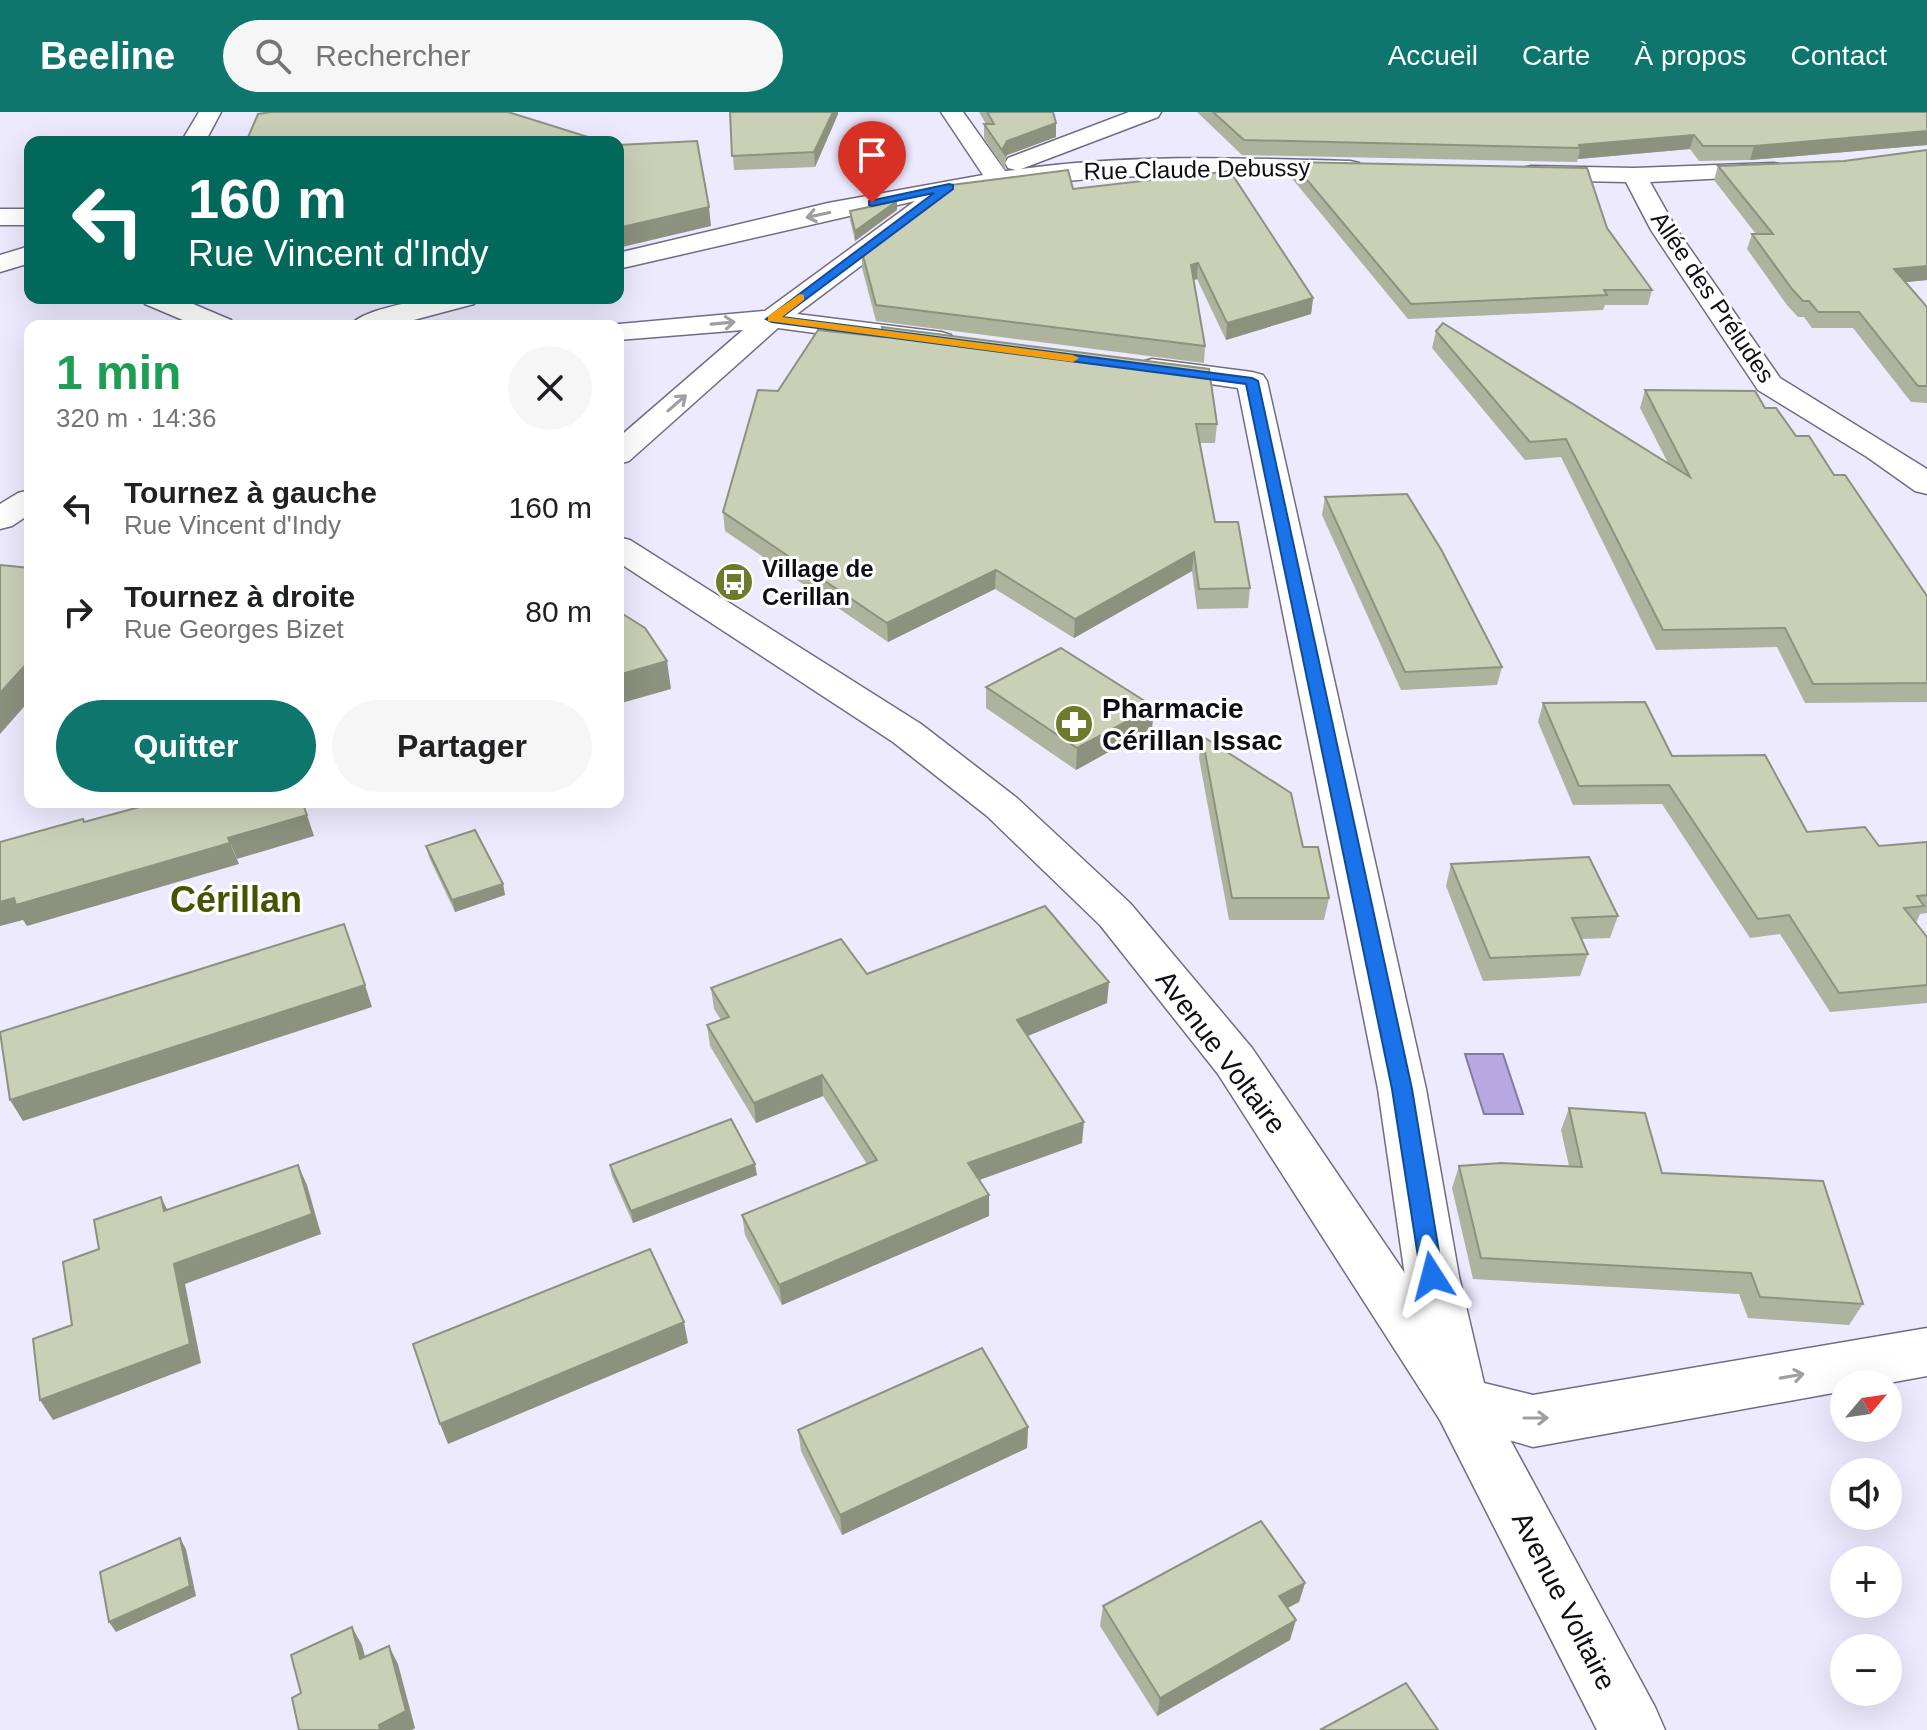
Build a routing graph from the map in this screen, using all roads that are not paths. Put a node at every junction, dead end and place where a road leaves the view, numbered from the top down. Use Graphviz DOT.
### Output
graph roads {
  1 [pos="210,112"];
  2 [pos="952,112"];
  3 [pos="1162,116"];
  4 [pos="196,136"];
  5 [pos="1188,142"];
  6 [pos="1217,164"];
  7 [pos="1372,168"];
  8 [pos="1797,169"];
  9 [pos="993,172"];
  10 [pos="1510,172"];
  11 [pos="1634,175"];
  12 [pos="949,187"];
  13 [pos="0,217"];
  14 [pos="24,217"];
  15 [pos="24,256"];
  16 [pos="624,260"];
  17 [pos="0,264"];
  18 [pos="169,304"];
  19 [pos="439,304"];
  20 [pos="772,319"];
  21 [pos="207,320"];
  22 [pos="380,320"];
  23 [pos="624,331"];
  24 [pos="973,345"];
  25 [pos="1113,363"];
  26 [pos="624,449"];
  27 [pos="1927,484"];
  28 [pos="24,504"];
  29 [pos="0,519"];
  30 [pos="624,551"];
  31 [pos="1927,1352"];
  32 [pos="1460,1402"];
  33 [pos="1632,1730"];
  1 -- 4 [label="street"];
  2 -- 9 [label="street"];
  3 -- 9 [label="street"];
  5 -- 6 [label="street"];
  6 -- 7 [label="street, Rue Claude Debussy"];
  6 -- 12 [label="street, Rue Claude Debussy"];
  8 -- 11 [label="street"];
  9 -- 12 [label="street"];
  10 -- 11 [label="street"];
  11 -- 27 [label="street, Allée des Préludes"];
  12 -- 16 [label="street, Rue Claude Debussy, one-way"];
  12 -- 20 [label="street"];
  13 -- 14 [label="street"];
  15 -- 17 [label="street"];
  18 -- 21 [label="street"];
  19 -- 22 [label="street"];
  23 -- 20 [label="street, one-way"];
  20 -- 24 [label="street"];
  26 -- 20 [label="street, one-way"];
  25 -- 32 [label="street"];
  28 -- 29 [label="street"];
  30 -- 32 [label="street, Avenue Voltaire"];
  32 -- 31 [label="street, one-way"];
  32 -- 33 [label="street, Avenue Voltaire"];
}
